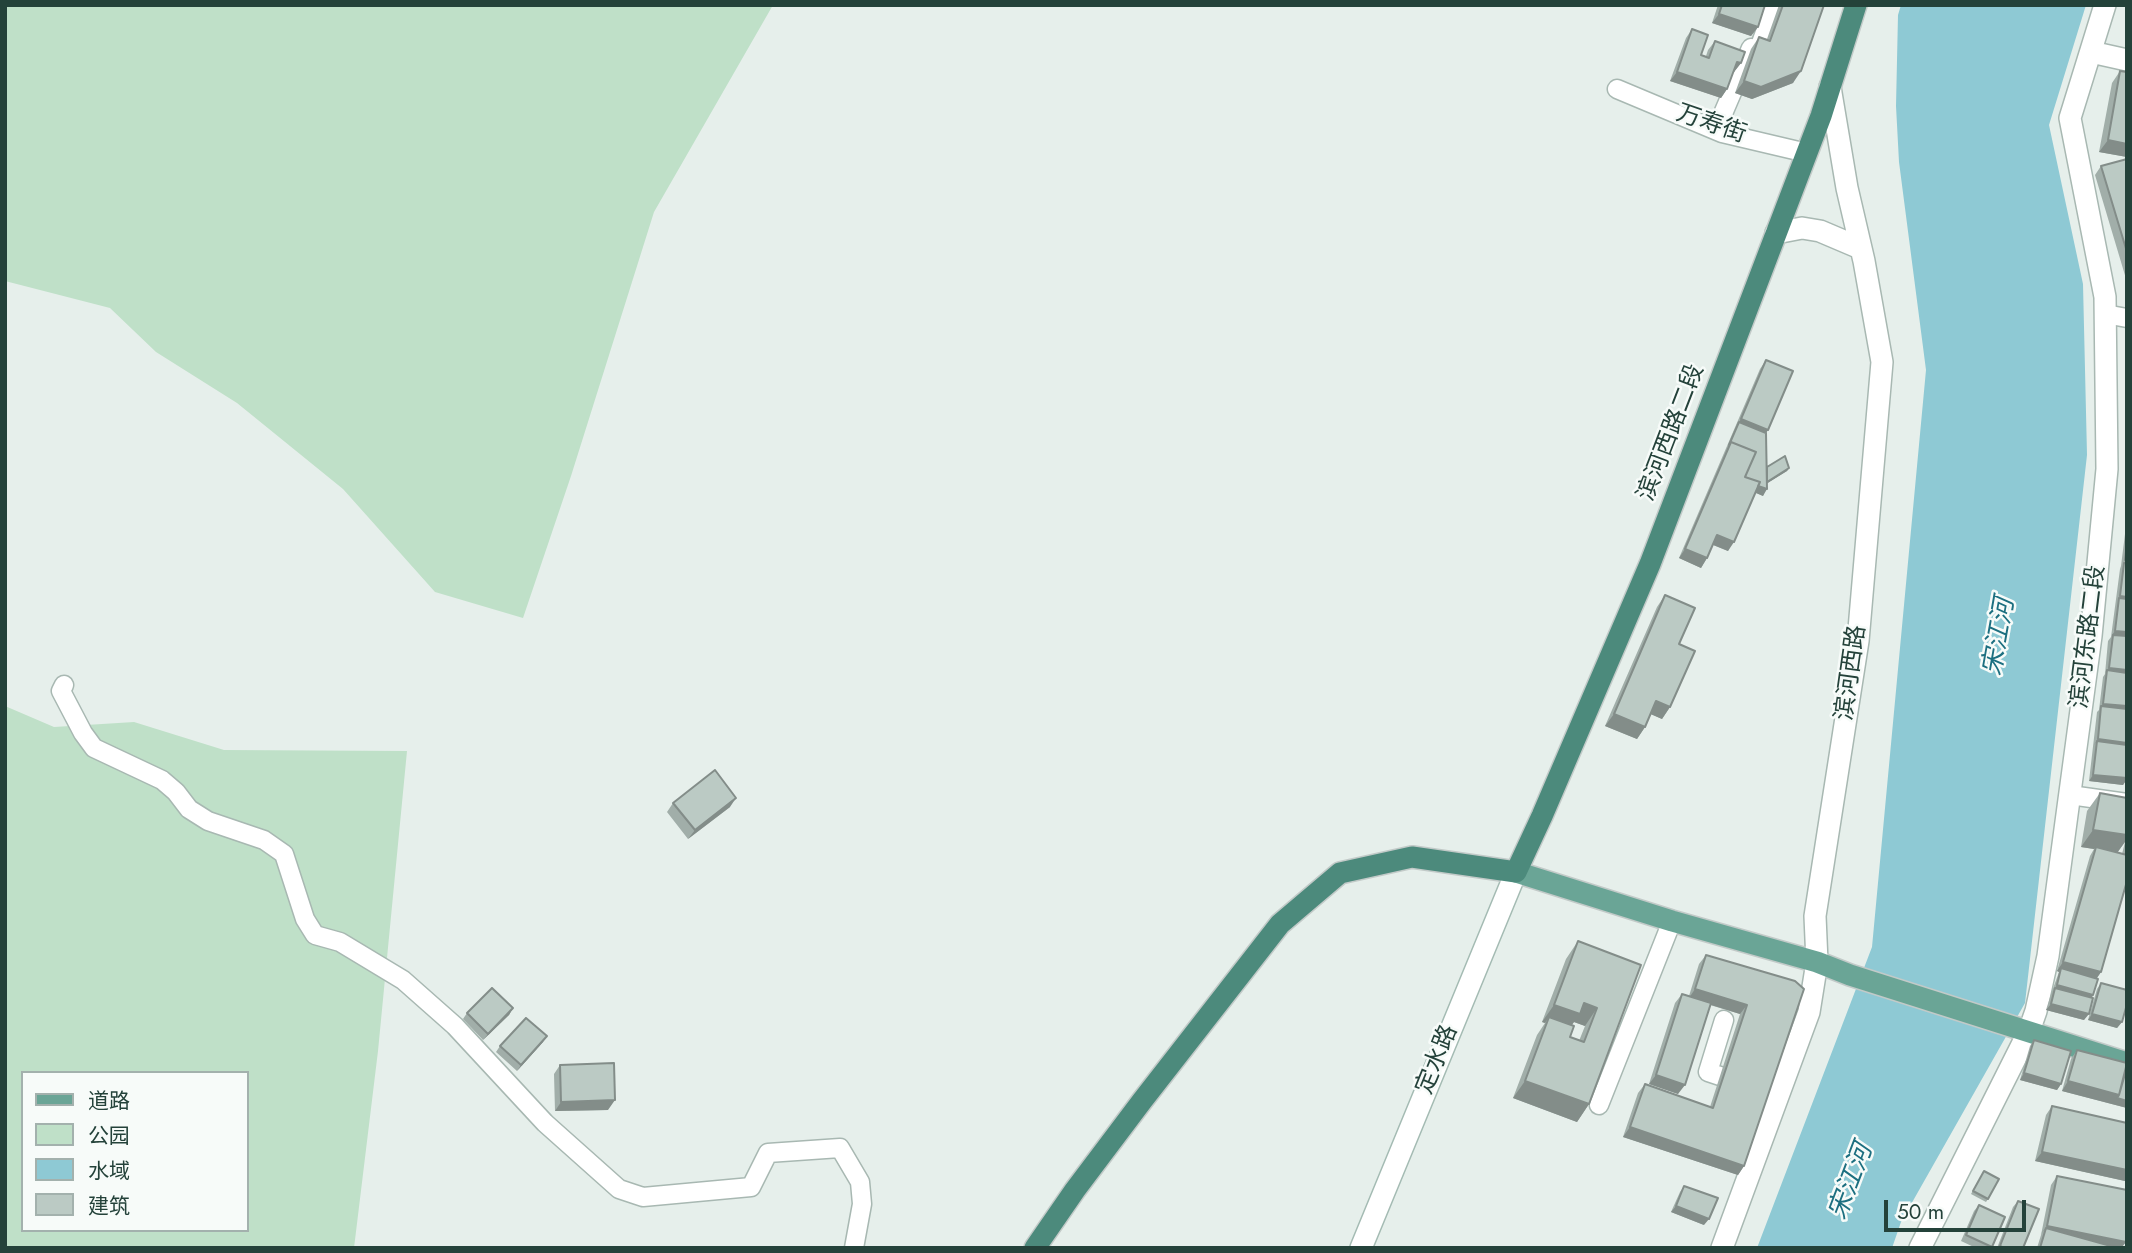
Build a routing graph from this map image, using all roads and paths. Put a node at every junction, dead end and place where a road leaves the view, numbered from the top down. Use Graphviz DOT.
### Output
graph roads {
  1 [pos="1775,5"];
  2 [pos="1856,5"];
  3 [pos="2105,5"];
  4 [pos="2091,52"];
  5 [pos="2127,60"];
  6 [pos="1830,87"];
  7 [pos="1618,89"];
  8 [pos="1716,130"];
  9 [pos="1807,153"];
  10 [pos="1776,233"];
  11 [pos="1860,248"];
  12 [pos="2105,314"];
  13 [pos="2127,318"];
  14 [pos="64,685"];
  15 [pos="2070,795"];
  16 [pos="2127,803"];
  17 [pos="1516,872"];
  18 [pos="1672,921"];
  19 [pos="1817,962"];
  20 [pos="1724,1020"];
  21 [pos="2029,1031"];
  22 [pos="2127,1063"];
  23 [pos="1720,1076"];
  24 [pos="1599,1105"];
  25 [pos="1925,1246"];
  26 [pos="854,1248"];
  27 [pos="1035,1248"];
  28 [pos="1361,1248"];
  29 [pos="1723,1248"];
  1 -- 8 [label="street"];
  2 -- 6 [label="highway, 滨河西路二段"];
  3 -- 4 [label="street, 滨河东路二段"];
  4 -- 5 [label="street"];
  4 -- 12 [label="street, 滨河东路二段"];
  6 -- 9 [label="highway, 滨河西路二段"];
  6 -- 11 [label="street, 滨河西路"];
  7 -- 8 [label="street, 万寿街"];
  8 -- 9 [label="street, 万寿街"];
  9 -- 10 [label="highway, 滨河西路二段"];
  10 -- 11 [label="street"];
  10 -- 17 [label="highway, 滨河西路二段"];
  11 -- 19 [label="street, 滨河西路"];
  12 -- 13 [label="street"];
  12 -- 15 [label="street, 滨河东路二段"];
  14 -- 26 [label="street"];
  15 -- 16 [label="street"];
  15 -- 21 [label="street, 滨河东路二段"];
  17 -- 18 [label="main road"];
  17 -- 27 [label="highway"];
  17 -- 28 [label="street, 定水路"];
  18 -- 19 [label="main road"];
  18 -- 24 [label="street"];
  19 -- 21 [label="main road"];
  19 -- 29 [label="street, 滨河西路"];
  20 -- 23 [label="street"];
  21 -- 22 [label="main road"];
  21 -- 25 [label="street, 滨河东路二段"];
}
